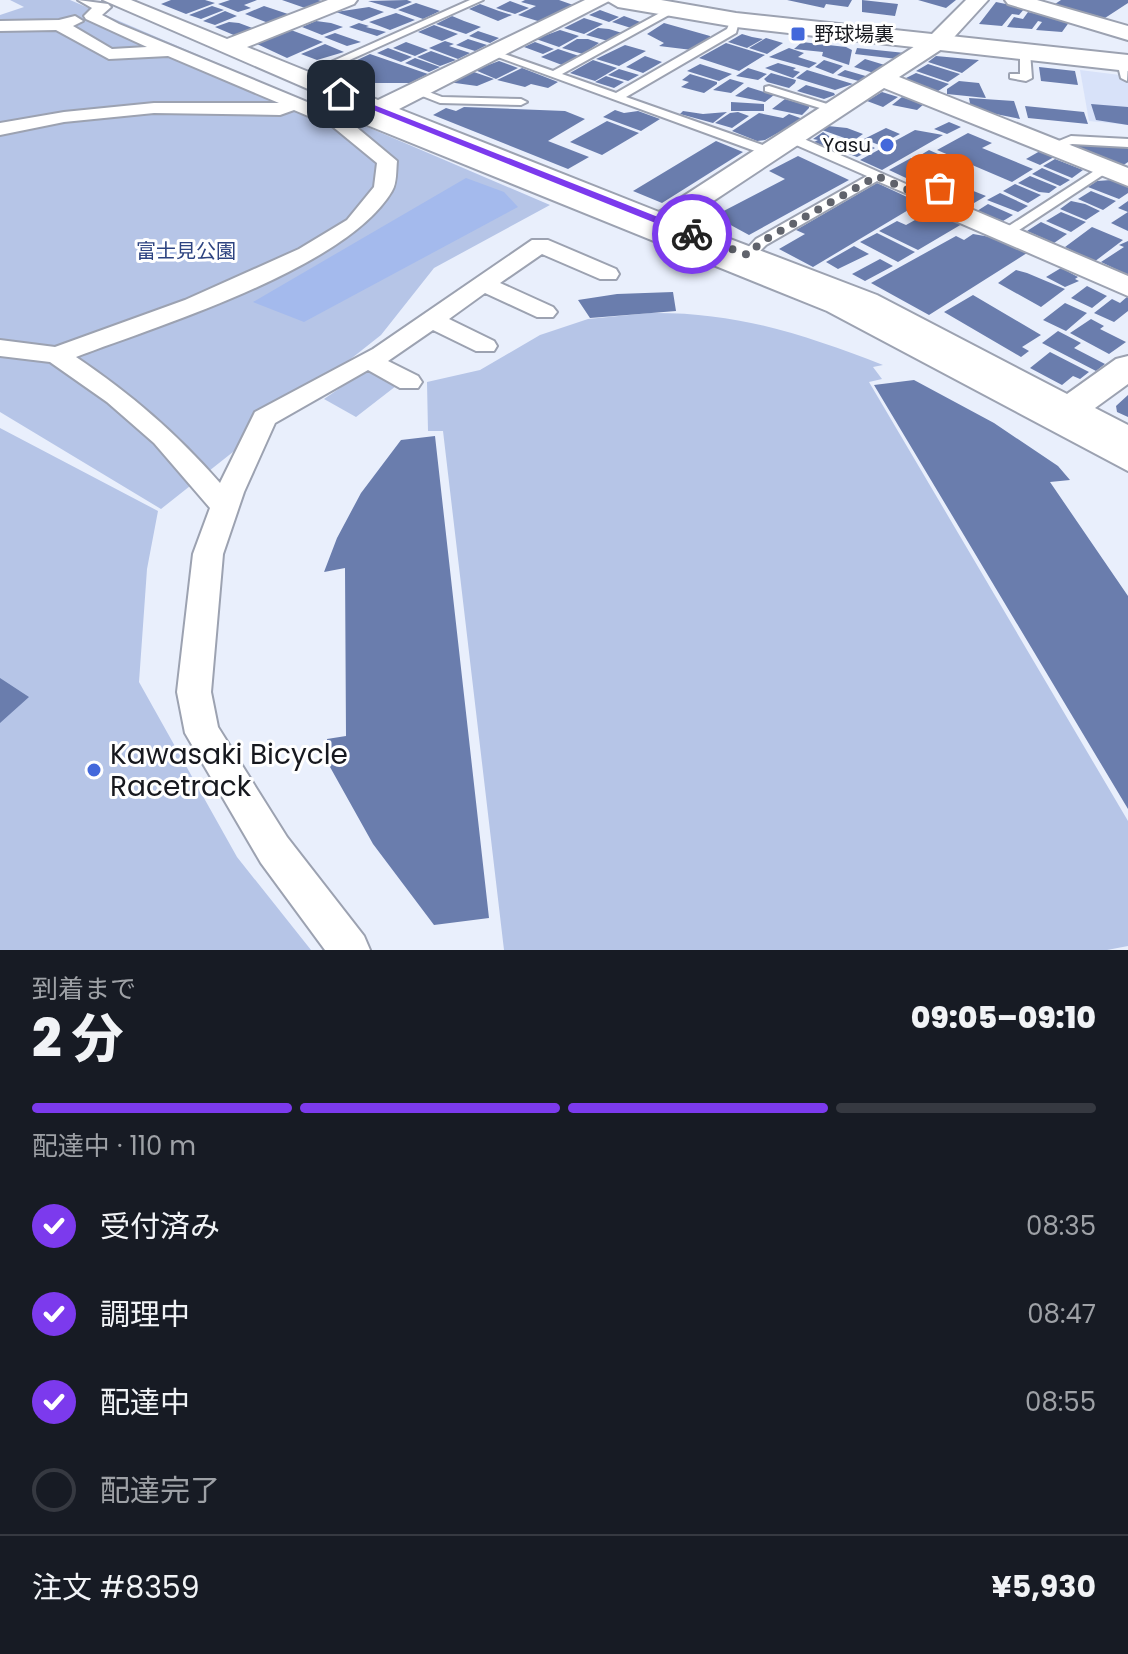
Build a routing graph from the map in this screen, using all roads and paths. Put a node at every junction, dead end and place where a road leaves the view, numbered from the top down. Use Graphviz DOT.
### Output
graph roads {
  1 [pos="347,0"];
  2 [pos="478,0"];
  3 [pos="601,0"];
  4 [pos="618,0"];
  5 [pos="978,0"];
  6 [pos="1015,0"];
  7 [pos="105,4"];
  8 [pos="669,5"];
  9 [pos="736,20"];
  10 [pos="59,25"];
  11 [pos="0,26"];
  12 [pos="1128,33"];
  13 [pos="942,38"];
  14 [pos="227,47"];
  15 [pos="174,51"];
  16 [pos="1025,52"];
  17 [pos="492,53"];
  18 [pos="196,60"];
  19 [pos="1126,64"];
  20 [pos="553,75"];
  21 [pos="1014,76"];
  22 [pos="883,79"];
  23 [pos="769,89"];
  24 [pos="416,90"];
  25 [pos="297,91"];
  26 [pos="617,97"];
  27 [pos="521,102"];
  28 [pos="842,109"];
  29 [pos="369,113"];
  30 [pos="339,122"];
  31 [pos="0,129"];
  32 [pos="1045,140"];
  33 [pos="1128,143"];
  34 [pos="781,145"];
  35 [pos="1117,173"];
  36 [pos="877,176"];
  37 [pos="957,180"];
  38 [pos="924,197"];
  39 [pos="663,222"];
  40 [pos="1005,233"];
  41 [pos="748,255"];
  42 [pos="608,274"];
  43 [pos="484,284"];
  44 [pos="1128,287"];
  45 [pos="545,312"];
  46 [pos="432,320"];
  47 [pos="485,346"];
  48 [pos="0,348"];
  49 [pos="57,355"];
  50 [pos="368,360"];
  51 [pos="1128,367"];
  52 [pos="409,382"];
  53 [pos="1069,410"];
  54 [pos="1128,441"];
  55 [pos="1128,461"];
  56 [pos="225,507"];
  57 [pos="350,950"];
  1 -- 14 [label="street"];
  2 -- 25 [label="lane"];
  3 -- 17 [label="street"];
  4 -- 8 [label="street"];
  5 -- 13 [label="street"];
  6 -- 12 [label="street"];
  7 -- 10 [label="street"];
  7 -- 14 [label="street"];
  7 -- 15 [label="street"];
  8 -- 9 [label="street"];
  8 -- 13 [label="street"];
  8 -- 20 [label="lane"];
  9 -- 13 [label="street"];
  9 -- 26 [label="lane"];
  10 -- 11 [label="street"];
  10 -- 15 [label="street"];
  13 -- 16 [label="street"];
  13 -- 19 [label="street"];
  13 -- 22 [label="street"];
  14 -- 18 [label="street"];
  14 -- 25 [label="street"];
  15 -- 18 [label="street"];
  16 -- 19 [label="street"];
  16 -- 21 [label="lane"];
  17 -- 20 [label="lane"];
  17 -- 24 [label="street"];
  18 -- 25 [label="street"];
  20 -- 26 [label="lane"];
  22 -- 28 [label="street"];
  22 -- 32 [label="street"];
  23 -- 28 [label="lane"];
  24 -- 27 [label="lane"];
  24 -- 29 [label="street"];
  25 -- 29 [label="street"];
  25 -- 30 [label="street"];
  25 -- 31 [label="street"];
  26 -- 34 [label="lane"];
  28 -- 34 [label="street"];
  29 -- 30 [label="street"];
  29 -- 39 [label="street"];
  29 -- 55 [label="street"];
  30 -- 49 [label="street"];
  32 -- 33 [label="lane"];
  32 -- 35 [label="street"];
  34 -- 36 [label="lane"];
  34 -- 39 [label="street"];
  35 -- 40 [label="lane"];
  36 -- 38 [label="lane"];
  36 -- 41 [label="lane"];
  37 -- 38 [label="lane"];
  38 -- 40 [label="street"];
  39 -- 41 [label="street"];
  40 -- 44 [label="street"];
  41 -- 53 [label="street"];
  42 -- 43 [label="street"];
  43 -- 45 [label="street"];
  43 -- 46 [label="street"];
  46 -- 47 [label="street"];
  46 -- 50 [label="street"];
  48 -- 49 [label="street"];
  49 -- 56 [label="street"];
  50 -- 52 [label="street"];
  50 -- 56 [label="street"];
  51 -- 53 [label="street"];
  53 -- 54 [label="street"];
  56 -- 57 [label="street"];
}
